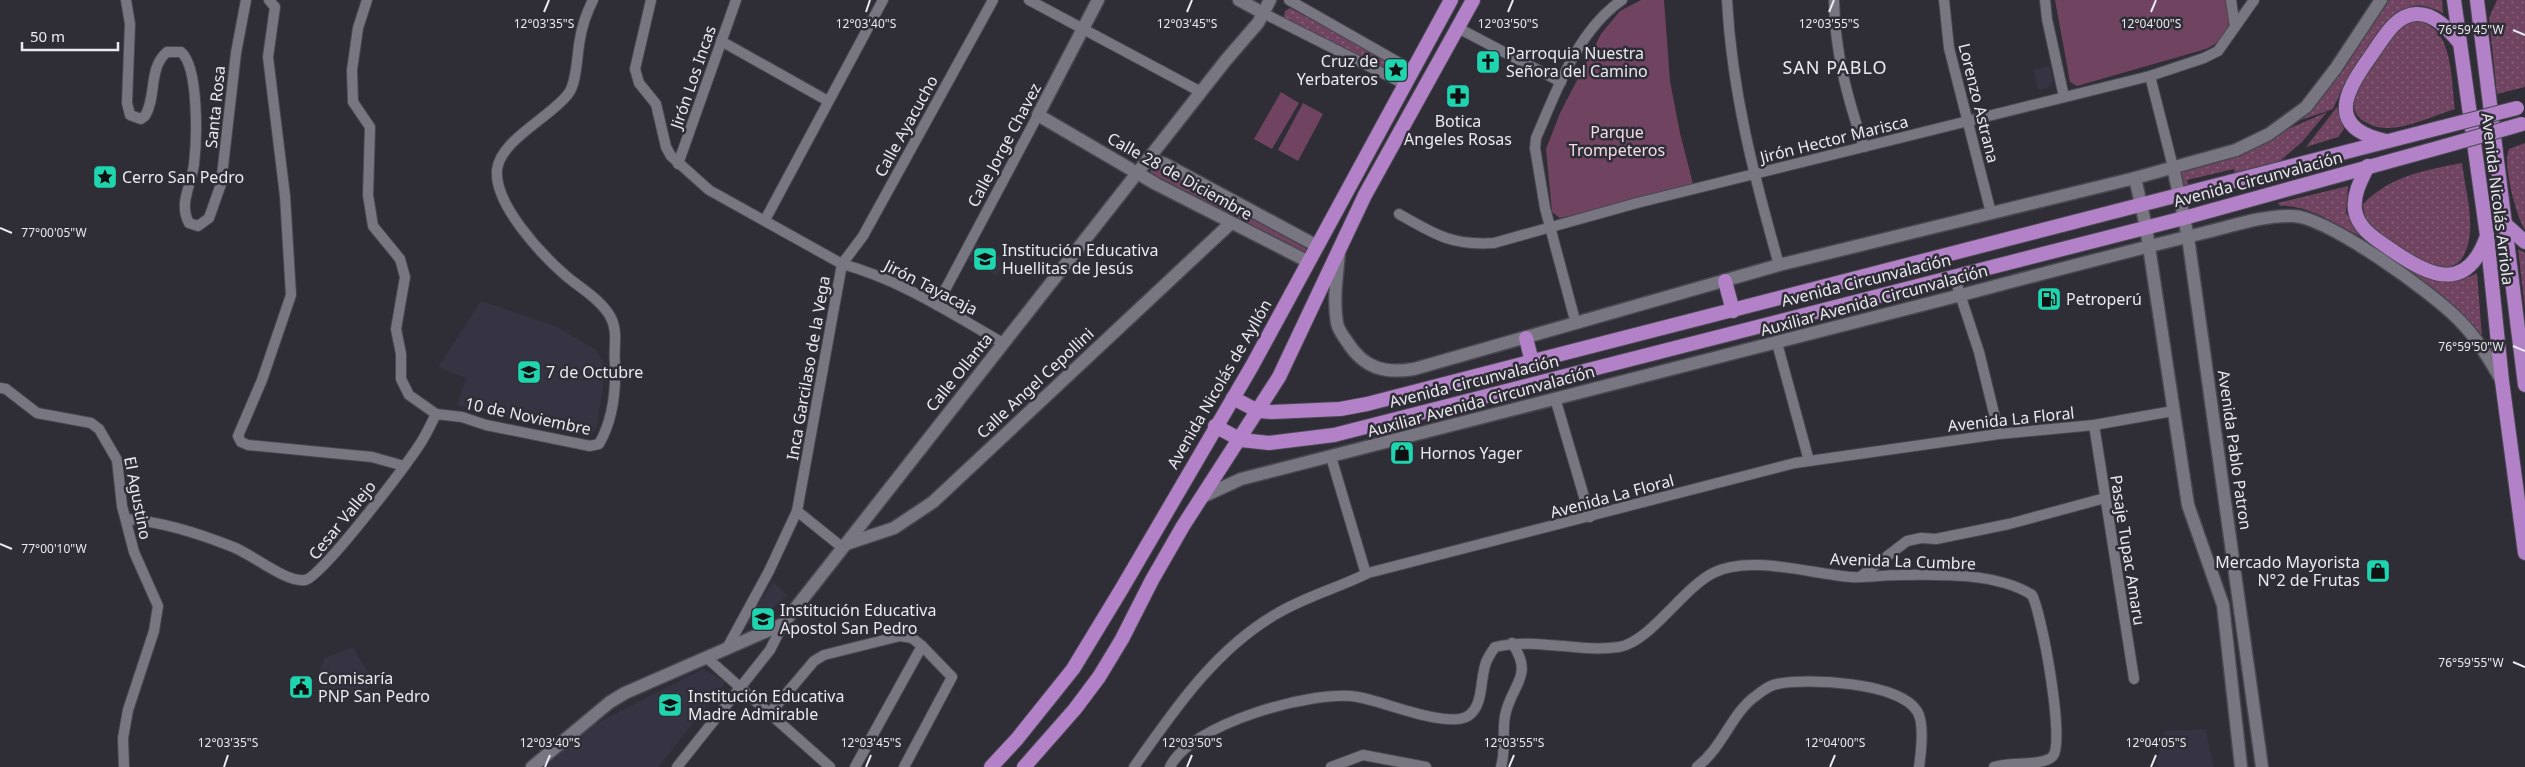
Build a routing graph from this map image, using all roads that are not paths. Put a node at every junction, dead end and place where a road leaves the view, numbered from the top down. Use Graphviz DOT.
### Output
graph roads {
  1 [pos="126,0"];
  2 [pos="246,0"];
  3 [pos="270,0"];
  4 [pos="367,0"];
  5 [pos="593,0"];
  6 [pos="651,0"];
  7 [pos="736,0"];
  8 [pos="883,0"];
  9 [pos="993,0"];
  10 [pos="1030,0"];
  11 [pos="1098,0"];
  12 [pos="1239,0"];
  13 [pos="1270,0"];
  14 [pos="1289,0"];
  15 [pos="1451,0"];
  16 [pos="1473,0"];
  17 [pos="1622,0"];
  18 [pos="1727,0"];
  19 [pos="1834,0"];
  20 [pos="1944,0"];
  21 [pos="2045,0"];
  22 [pos="2231,0"];
  23 [pos="2254,0"];
  24 [pos="2381,0"];
  25 [pos="2454,0"];
  26 [pos="2476,0"];
  27 [pos="2488,0"];
  28 [pos="1263,13"];
  29 [pos="2479,19"];
  30 [pos="2235,27"];
  31 [pos="1084,28"];
  32 [pos="1458,28"];
  33 [pos="721,41"];
  34 [pos="2459,42"];
  35 [pos="1412,70"];
  36 [pos="2150,76"];
  37 [pos="1561,82"];
  38 [pos="1404,84"];
  39 [pos="1201,92"];
  40 [pos="2064,97"];
  41 [pos="828,101"];
  42 [pos="2521,107"];
  43 [pos="1038,115"];
  44 [pos="1966,122"];
  45 [pos="2524,124"];
  46 [pos="2387,141"];
  47 [pos="1864,147"];
  48 [pos="1148,160"];
  49 [pos="678,164"];
  50 [pos="2368,166"];
  51 [pos="2173,168"];
  52 [pos="1137,173"];
  53 [pos="1754,174"];
  54 [pos="2135,178"];
  55 [pos="2179,195"];
  56 [pos="2140,205"];
  57 [pos="1991,213"];
  58 [pos="1400,214"];
  59 [pos="2184,218"];
  60 [pos="765,220"];
  61 [pos="1231,224"];
  62 [pos="2505,224"];
  63 [pos="1550,226"];
  64 [pos="2146,227"];
  65 [pos="2487,236"];
  66 [pos="2188,237"];
  67 [pos="2525,242"];
  68 [pos="1317,246"];
  69 [pos="2148,246"];
  70 [pos="1339,250"];
  71 [pos="1308,262"];
  72 [pos="842,264"];
  73 [pos="1779,265"];
  74 [pos="1954,276"];
  75 [pos="1725,281"];
  76 [pos="1960,295"];
  77 [pos="937,305"];
  78 [pos="1733,311"];
  79 [pos="1576,324"];
  80 [pos="1526,338"];
  81 [pos="1003,343"];
  82 [pos="1777,343"];
  83 [pos="1532,362"];
  84 [pos="2524,363"];
  85 [pos="2502,381"];
  86 [pos="2525,385"];
  87 [pos="0,388"];
  88 [pos="1234,398"];
  89 [pos="1555,398"];
  90 [pos="1258,411"];
  91 [pos="2173,411"];
  92 [pos="436,414"];
  93 [pos="2094,425"];
  94 [pos="1215,426"];
  95 [pos="1999,434"];
  96 [pos="1241,440"];
  97 [pos="1331,457"];
  98 [pos="1809,460"];
  99 [pos="404,466"];
  100 [pos="1202,498"];
  101 [pos="2105,498"];
  102 [pos="798,511"];
  103 [pos="1590,518"];
  104 [pos="127,520"];
  105 [pos="845,546"];
  106 [pos="2525,552"];
  107 [pos="1366,574"];
  108 [pos="1860,577"];
  109 [pos="783,624"];
  110 [pos="1512,643"];
  111 [pos="922,646"];
  112 [pos="726,650"];
  113 [pos="707,658"];
  114 [pos="2134,679"];
  115 [pos="740,687"];
  116 [pos="770,714"];
  117 [pos="1996,766"];
  118 [pos="124,767"];
  119 [pos="532,767"];
  120 [pos="677,767"];
  121 [pos="830,767"];
  122 [pos="855,767"];
  123 [pos="904,767"];
  124 [pos="991,767"];
  125 [pos="1024,767"];
  126 [pos="1134,767"];
  127 [pos="1170,767"];
  128 [pos="1331,767"];
  129 [pos="1426,767"];
  130 [pos="1501,767"];
  131 [pos="1697,767"];
  132 [pos="1919,767"];
  133 [pos="2241,767"];
  134 [pos="2262,767"];
  1 -- 2 [label="street, Santa Rosa"];
  3 -- 99 [label="street"];
  4 -- 92 [label="street"];
  5 -- 92 [label="street, 10 de Noviembre"];
  6 -- 49 [label="street, Inca Garcilaso de la Vega"];
  7 -- 33 [label="street, Jirón Los Incas"];
  8 -- 41 [label="street"];
  9 -- 72 [label="street, Calle Ayacucho"];
  10 -- 31 [label="street"];
  11 -- 31 [label="street, Calle Jorge Chavez"];
  12 -- 28 [label="street"];
  13 -- 28 [label="street, Calle Ollanta"];
  14 -- 35 [label="street"];
  15 -- 35 [label="main road, Avenida Nicolás de Ayllón"];
  16 -- 32 [label="main road"];
  17 -- 37 [label="street"];
  18 -- 53 [label="street"];
  19 -- 47 [label="street"];
  20 -- 44 [label="street, Lorenzo Astrana"];
  21 -- 40 [label="street"];
  22 -- 30 [label="street"];
  23 -- 30 [label="street, Jirón Hector Marisca"];
  24 -- 51 [label="street"];
  25 -- 34 [label="main road, Avenida Nicolás Arriola"];
  26 -- 29 [label="main road, Avenida Nicolás Arriola"];
  27 -- 29 [label="main road"];
  28 -- 38 [label="street"];
  28 -- 39 [label="street, Calle Ollanta"];
  29 -- 62 [label="main road, Avenida Nicolás Arriola"];
  30 -- 36 [label="street, Jirón Hector Marisca"];
  31 -- 39 [label="street"];
  31 -- 43 [label="street, Calle Jorge Chavez"];
  32 -- 37 [label="street"];
  32 -- 70 [label="main road"];
  33 -- 41 [label="street"];
  33 -- 49 [label="street, Jirón Los Incas"];
  34 -- 46 [label="main road"];
  34 -- 65 [label="main road, Avenida Nicolás Arriola"];
  35 -- 38 [label="main road, Avenida Nicolás de Ayllón"];
  36 -- 40 [label="street, Jirón Hector Marisca"];
  36 -- 51 [label="street"];
  37 -- 63 [label="street"];
  38 -- 68 [label="main road, Avenida Nicolás de Ayllón"];
  39 -- 48 [label="street, Calle Ollanta"];
  40 -- 44 [label="street, Jirón Hector Marisca"];
  41 -- 60 [label="street"];
  42 -- 46 [label="main road, Avenida Circunvalación, bridge"];
  43 -- 52 [label="street, Calle 28 de Diciembre"];
  43 -- 77 [label="street, Calle Jorge Chavez"];
  44 -- 47 [label="street, Jirón Hector Marisca"];
  44 -- 57 [label="street, Lorenzo Astrana"];
  45 -- 50 [label="main road, Avenida Circunvalación, bridge"];
  46 -- 55 [label="main road, Avenida Circunvalación"];
  47 -- 53 [label="street, Jirón Hector Marisca"];
  48 -- 52 [label="street, Calle Ollanta"];
  48 -- 68 [label="street, Calle 28 de Diciembre"];
  49 -- 60 [label="street, Inca Garcilaso de la Vega"];
  50 -- 59 [label="main road, Avenida Circunvalación"];
  50 -- 65 [label="main road"];
  51 -- 54 [label="street"];
  51 -- 55 [label="street, Avenida Pablo Patron"];
  52 -- 61 [label="street, Calle 28 de Diciembre"];
  52 -- 81 [label="street, Calle Ollanta"];
  53 -- 63 [label="street, Jirón Hector Marisca"];
  53 -- 73 [label="street"];
  54 -- 56 [label="street"];
  54 -- 57 [label="street"];
  55 -- 56 [label="main road, Avenida Circunvalación"];
  55 -- 59 [label="street, Avenida Pablo Patron"];
  56 -- 64 [label="street"];
  56 -- 78 [label="main road, Avenida Circunvalación"];
  57 -- 73 [label="street"];
  58 -- 63 [label="street, Jirón Hector Marisca"];
  59 -- 64 [label="main road, Avenida Circunvalación"];
  59 -- 66 [label="street, Avenida Pablo Patron"];
  60 -- 72 [label="street, Inca Garcilaso de la Vega"];
  61 -- 71 [label="street, Calle 28 de Diciembre"];
  61 -- 105 [label="street, Calle Angel Cepollini"];
  62 -- 67 [label="main road"];
  62 -- 84 [label="main road, Avenida Nicolás Arriola"];
  63 -- 79 [label="street"];
  64 -- 69 [label="street"];
  64 -- 74 [label="main road, Avenida Circunvalación"];
  65 -- 85 [label="main road, Avenida Nicolás Arriola"];
  66 -- 69 [label="street, Auxiliar Avenida Circunvalación"];
  66 -- 85 [label="street, Auxiliar Avenida Circunvalación"];
  66 -- 134 [label="street, Avenida Pablo Patron"];
  68 -- 71 [label="main road, Avenida Nicolás de Ayllón"];
  69 -- 76 [label="street, Auxiliar Avenida Circunvalación"];
  69 -- 91 [label="street"];
  70 -- 80 [label="street"];
  70 -- 90 [label="main road"];
  71 -- 88 [label="main road, Avenida Nicolás de Ayllón"];
  72 -- 77 [label="street, Jirón Tayacaja"];
  72 -- 102 [label="street, Inca Garcilaso de la Vega"];
  73 -- 75 [label="street"];
  74 -- 76 [label="street"];
  74 -- 96 [label="main road, Avenida Circunvalación"];
  75 -- 78 [label="main road"];
  75 -- 79 [label="street"];
  76 -- 82 [label="street, Auxiliar Avenida Circunvalación"];
  76 -- 95 [label="street"];
  77 -- 81 [label="street, Jirón Tayacaja"];
  78 -- 83 [label="main road, Avenida Circunvalación"];
  79 -- 80 [label="street"];
  80 -- 83 [label="main road"];
  81 -- 105 [label="street, Calle Ollanta"];
  82 -- 89 [label="street, Auxiliar Avenida Circunvalación"];
  82 -- 98 [label="street"];
  83 -- 90 [label="main road, Avenida Circunvalación"];
  84 -- 86 [label="main road, Avenida Nicolás Arriola"];
  85 -- 106 [label="main road, Avenida Nicolás Arriola"];
  87 -- 104 [label="street, El Agustino"];
  88 -- 90 [label="main road, Avenida Circunvalación"];
  88 -- 94 [label="main road, Avenida Nicolás de Ayllón"];
  89 -- 97 [label="street, Auxiliar Avenida Circunvalación"];
  89 -- 103 [label="street"];
  90 -- 96 [label="main road"];
  91 -- 93 [label="street, Avenida La Floral"];
  91 -- 133 [label="street"];
  92 -- 99 [label="street, Cesar Vallejo"];
  93 -- 95 [label="street, Avenida La Floral"];
  93 -- 101 [label="street, Pasaje Tupac Amaru"];
  94 -- 96 [label="main road, Avenida Circunvalación"];
  94 -- 124 [label="main road, Avenida Nicolás de Ayllón"];
  95 -- 98 [label="street, Avenida La Floral"];
  96 -- 100 [label="main road"];
  97 -- 100 [label="street, Auxiliar Avenida Circunvalación"];
  97 -- 107 [label="street"];
  98 -- 103 [label="street, Avenida La Floral"];
  99 -- 104 [label="street, Cesar Vallejo"];
  100 -- 125 [label="main road"];
  101 -- 108 [label="street"];
  101 -- 114 [label="street, Pasaje Tupac Amaru"];
  102 -- 105 [label="street"];
  102 -- 112 [label="street, Inca Garcilaso de la Vega"];
  103 -- 107 [label="street, Avenida La Floral"];
  104 -- 118 [label="street, El Agustino"];
  105 -- 109 [label="street, Calle Ollanta"];
  107 -- 126 [label="street, Avenida La Floral"];
  108 -- 110 [label="street, Avenida La Cumbre"];
  108 -- 117 [label="street, Avenida La Cumbre"];
  109 -- 112 [label="street"];
  109 -- 115 [label="street, Calle Ollanta"];
  110 -- 127 [label="street, Avenida La Cumbre"];
  110 -- 130 [label="street"];
  111 -- 116 [label="street"];
  111 -- 122 [label="street"];
  111 -- 123 [label="street"];
  112 -- 113 [label="street"];
  113 -- 115 [label="street"];
  113 -- 119 [label="street"];
  115 -- 116 [label="street"];
  115 -- 120 [label="street, Calle Ollanta"];
  116 -- 121 [label="street"];
  128 -- 129 [label="street"];
  131 -- 132 [label="street"];
}
